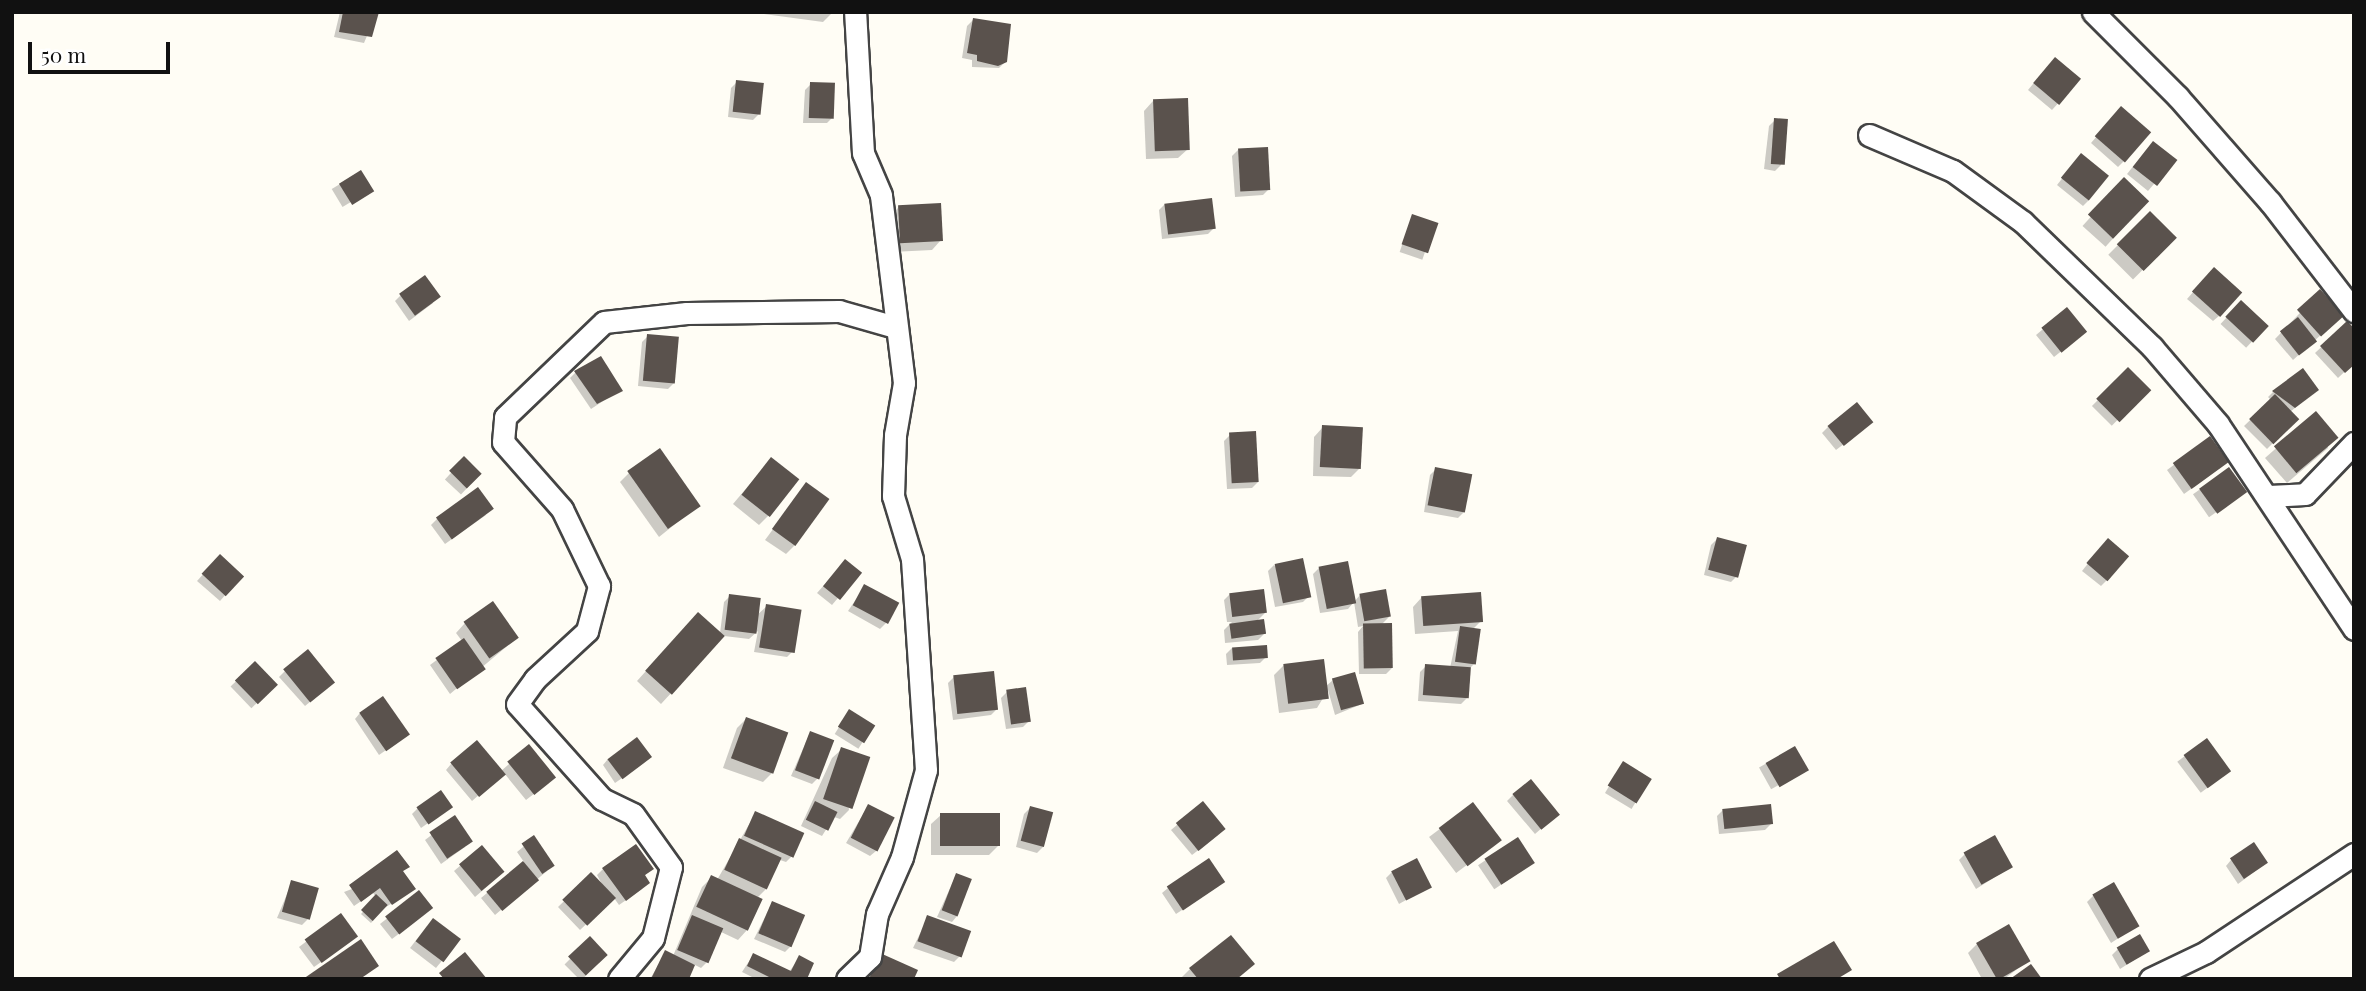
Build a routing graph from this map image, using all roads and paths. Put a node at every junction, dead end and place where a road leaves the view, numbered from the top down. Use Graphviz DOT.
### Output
graph roads {
  1 [pos="855,12"];
  2 [pos="2093,12"];
  3 [pos="1869,135"];
  4 [pos="2354,311"];
  5 [pos="895,327"];
  6 [pos="2354,443"];
  7 [pos="2269,496"];
  8 [pos="2354,629"];
  9 [pos="2354,854"];
  10 [pos="619,979"];
  11 [pos="847,979"];
  12 [pos="2150,979"];
  1 -- 5 [label="street"];
  2 -- 4 [label="street"];
  3 -- 7 [label="street"];
  5 -- 10 [label="street"];
  5 -- 11 [label="street"];
  6 -- 7 [label="street"];
  7 -- 8 [label="street"];
  9 -- 12 [label="street"];
}
